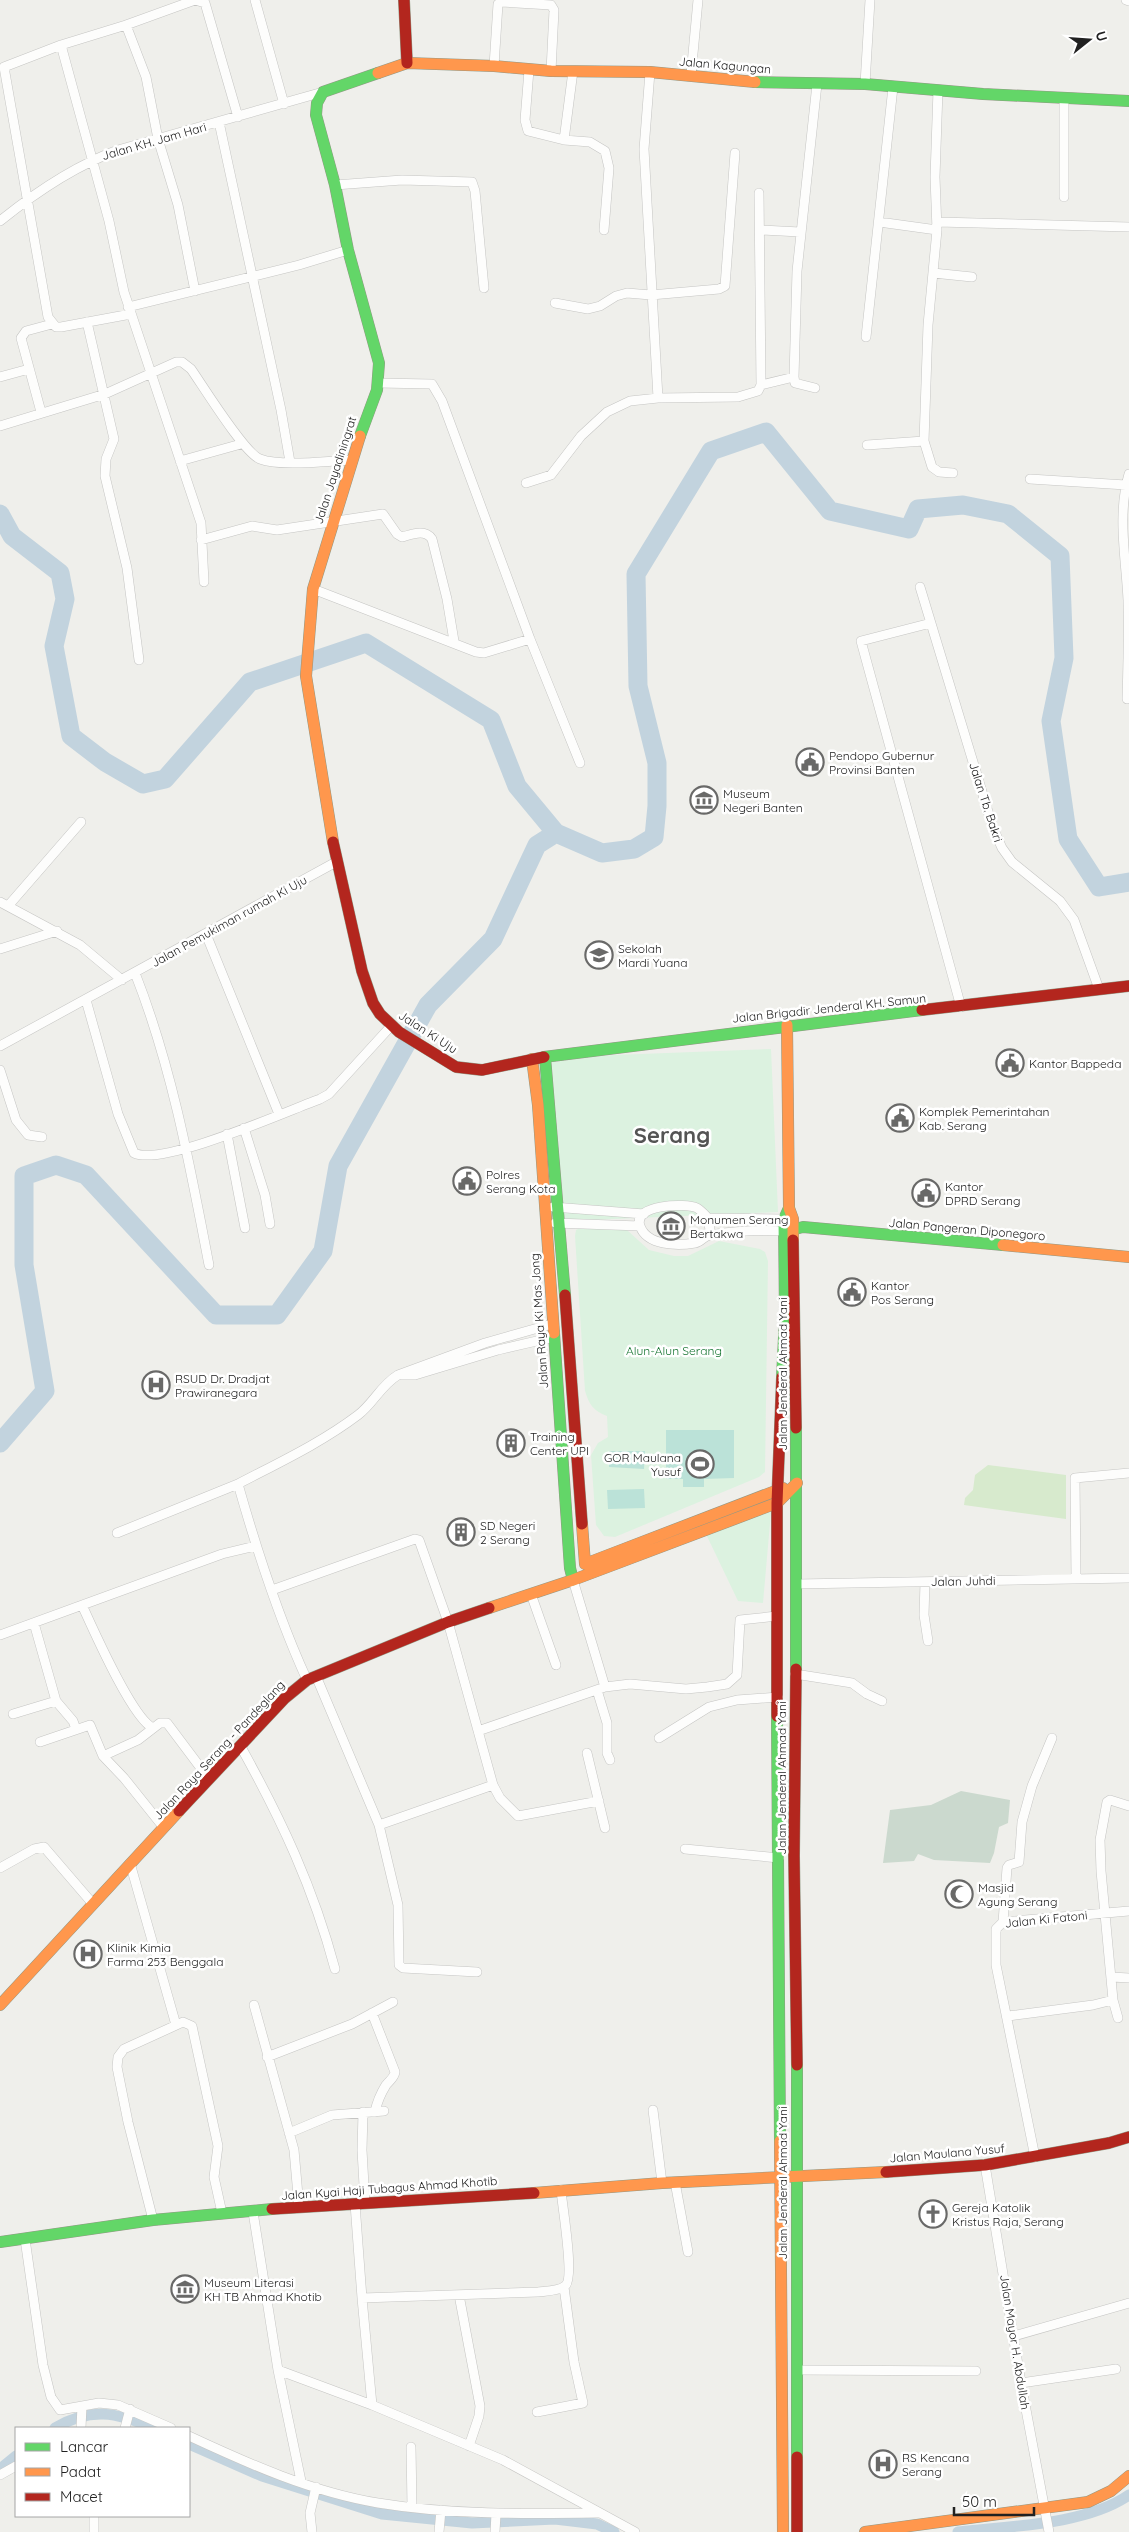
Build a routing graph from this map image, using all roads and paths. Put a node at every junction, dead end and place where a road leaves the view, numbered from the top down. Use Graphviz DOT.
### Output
graph roads {
  1 [pos="255,0"];
  2 [pos="404,0"];
  3 [pos="698,0"];
  4 [pos="870,0"];
  5 [pos="126,25"];
  6 [pos="61,45"];
  7 [pos="407,63"];
  8 [pos="494,66"];
  9 [pos="2,68"];
  10 [pos="529,70"];
  11 [pos="551,71"];
  12 [pos="573,71"];
  13 [pos="650,72"];
  14 [pos="691,75"];
  15 [pos="817,84"];
  16 [pos="865,84"];
  17 [pos="893,87"];
  18 [pos="938,90"];
  19 [pos="323,92"];
  20 [pos="1064,98"];
  21 [pos="1129,100"];
  22 [pos="284,104"];
  23 [pos="238,117"];
  24 [pos="219,122"];
  25 [pos="158,139"];
  26 [pos="564,140"];
  27 [pos="735,154"];
  28 [pos="93,159"];
  29 [pos="335,185"];
  30 [pos="759,193"];
  31 [pos="1064,197"];
  32 [pos="27,200"];
  33 [pos="0,221"];
  34 [pos="879,222"];
  35 [pos="937,226"];
  36 [pos="1129,227"];
  37 [pos="604,230"];
  38 [pos="760,230"];
  39 [pos="800,232"];
  40 [pos="348,250"];
  41 [pos="933,273"];
  42 [pos="253,277"];
  43 [pos="972,277"];
  44 [pos="484,288"];
  45 [pos="195,291"];
  46 [pos="651,295"];
  47 [pos="555,303"];
  48 [pos="129,311"];
  49 [pos="87,322"];
  50 [pos="52,324"];
  51 [pos="866,336"];
  52 [pos="29,369"];
  53 [pos="152,374"];
  54 [pos="0,377"];
  55 [pos="794,378"];
  56 [pos="378,383"];
  57 [pos="761,385"];
  58 [pos="815,388"];
  59 [pos="105,394"];
  60 [pos="658,398"];
  61 [pos="41,412"];
  62 [pos="0,426"];
  63 [pos="924,441"];
  64 [pos="241,444"];
  65 [pos="867,445"];
  66 [pos="180,460"];
  67 [pos="351,460"];
  68 [pos="290,462"];
  69 [pos="953,473"];
  70 [pos="1129,474"];
  71 [pos="1030,479"];
  72 [pos="526,483"];
  73 [pos="1126,484"];
  74 [pos="332,523"];
  75 [pos="201,540"];
  76 [pos="204,582"];
  77 [pos="920,587"];
  78 [pos="314,589"];
  79 [pos="1129,600"];
  80 [pos="931,623"];
  81 [pos="530,639"];
  82 [pos="454,642"];
  83 [pos="139,660"];
  84 [pos="1128,699"];
  85 [pos="580,762"];
  86 [pos="81,822"];
  87 [pos="336,862"];
  88 [pos="4,904"];
  89 [pos="57,931"];
  90 [pos="206,934"];
  91 [pos="0,949"];
  92 [pos="135,973"];
  93 [pos="122,980"];
  94 [pos="1129,986"];
  95 [pos="1099,989"];
  96 [pos="86,1000"];
  97 [pos="961,1007"];
  98 [pos="787,1026"];
  99 [pos="395,1029"];
  100 [pos="0,1046"];
  101 [pos="546,1057"];
  102 [pos="532,1060"];
  103 [pos="0,1070"];
  104 [pos="279,1114"];
  105 [pos="244,1128"];
  106 [pos="228,1134"];
  107 [pos="42,1137"];
  108 [pos="186,1148"];
  109 [pos="545,1207"];
  110 [pos="560,1207"];
  111 [pos="644,1214"];
  112 [pos="789,1215"];
  113 [pos="708,1218"];
  114 [pos="546,1223"];
  115 [pos="561,1223"];
  116 [pos="270,1224"];
  117 [pos="640,1226"];
  118 [pos="245,1228"];
  119 [pos="793,1229"];
  120 [pos="708,1235"];
  121 [pos="1129,1258"];
  122 [pos="209,1264"];
  123 [pos="552,1324"];
  124 [pos="554,1337"];
  125 [pos="398,1375"];
  126 [pos="1129,1473"];
  127 [pos="797,1483"];
  128 [pos="238,1484"];
  129 [pos="578,1485"];
  130 [pos="564,1487"];
  131 [pos="778,1490"];
  132 [pos="777,1502"];
  133 [pos="117,1533"];
  134 [pos="662,1540"];
  135 [pos="255,1546"];
  136 [pos="1076,1577"];
  137 [pos="1129,1578"];
  138 [pos="574,1580"];
  139 [pos="924,1582"];
  140 [pos="797,1584"];
  141 [pos="272,1590"];
  142 [pos="531,1594"];
  143 [pos="82,1605"];
  144 [pos="777,1616"];
  145 [pos="448,1622"];
  146 [pos="34,1623"];
  147 [pos="0,1635"];
  148 [pos="928,1641"];
  149 [pos="556,1665"];
  150 [pos="795,1674"];
  151 [pos="312,1678"];
  152 [pos="601,1688"];
  153 [pos="778,1696"];
  154 [pos="56,1701"];
  155 [pos="882,1701"];
  156 [pos="14,1714"];
  157 [pos="153,1728"];
  158 [pos="76,1729"];
  159 [pos="777,1729"];
  160 [pos="794,1729"];
  161 [pos="478,1731"];
  162 [pos="659,1738"];
  163 [pos="1052,1738"];
  164 [pos="40,1742"];
  165 [pos="241,1747"];
  166 [pos="587,1752"];
  167 [pos="103,1756"];
  168 [pos="610,1760"];
  169 [pos="210,1779"];
  170 [pos="494,1785"];
  171 [pos="599,1801"];
  172 [pos="1129,1806"];
  173 [pos="378,1825"];
  174 [pos="164,1828"];
  175 [pos="605,1828"];
  176 [pos="685,1849"];
  177 [pos="779,1858"];
  178 [pos="130,1863"];
  179 [pos="0,1868"];
  180 [pos="93,1904"];
  181 [pos="1129,1911"];
  182 [pos="1105,1914"];
  183 [pos="1003,1922"];
  184 [pos="335,1970"];
  185 [pos="477,1972"];
  186 [pos="1112,1977"];
  187 [pos="1129,1978"];
  188 [pos="1113,2000"];
  189 [pos="393,2002"];
  190 [pos="0,2005"];
  191 [pos="254,2005"];
  192 [pos="372,2013"];
  193 [pos="1008,2016"];
  194 [pos="1118,2018"];
  195 [pos="176,2025"];
  196 [pos="267,2057"];
  197 [pos="653,2110"];
  198 [pos="363,2112"];
  199 [pos="289,2133"];
  200 [pos="1129,2137"];
  201 [pos="1035,2157"];
  202 [pos="985,2165"];
  203 [pos="782,2177"];
  204 [pos="796,2177"];
  205 [pos="675,2182"];
  206 [pos="662,2183"];
  207 [pos="561,2190"];
  208 [pos="360,2204"];
  209 [pos="299,2207"];
  210 [pos="253,2212"];
  211 [pos="222,2213"];
  212 [pos="153,2220"];
  213 [pos="25,2239"];
  214 [pos="0,2242"];
  215 [pos="688,2252"];
  216 [pos="564,2287"];
  217 [pos="459,2295"];
  218 [pos="362,2298"];
  219 [pos="1129,2303"];
  220 [pos="1014,2336"];
  221 [pos="1116,2369"];
  222 [pos="278,2370"];
  223 [pos="797,2370"];
  224 [pos="976,2371"];
  225 [pos="1021,2383"];
  226 [pos="372,2405"];
  227 [pos="81,2410"];
  228 [pos="537,2412"];
  229 [pos="128,2413"];
  230 [pos="81,2427"];
  231 [pos="125,2427"];
  232 [pos="169,2427"];
  233 [pos="190,2436"];
  234 [pos="469,2446"];
  235 [pos="411,2448"];
  236 [pos="15,2466"];
  237 [pos="0,2474"];
  238 [pos="1129,2476"];
  239 [pos="301,2481"];
  240 [pos="315,2488"];
  241 [pos="1044,2506"];
  242 [pos="412,2507"];
  243 [pos="598,2513"];
  244 [pos="441,2516"];
  245 [pos="94,2517"];
  246 [pos="496,2523"];
  247 [pos="1047,2526"];
  248 [pos="94,2532"];
  249 [pos="312,2532"];
  250 [pos="439,2532"];
  251 [pos="635,2532"];
  252 [pos="784,2532"];
  253 [pos="797,2532"];
  254 [pos="866,2532"];
  1 -- 22 [label="street"];
  2 -- 7 [label="main road"];
  3 -- 14 [label="street"];
  4 -- 16 [label="street"];
  5 -- 6 [label="street"];
  5 -- 23 [label="street"];
  5 -- 25 [label="street"];
  6 -- 9 [label="street"];
  6 -- 28 [label="street"];
  7 -- 8 [label="main road, Jalan Kagungan"];
  7 -- 19 [label="main road, Jalan Kagungan"];
  8 -- 10 [label="main road, Jalan Kagungan"];
  8 -- 11 [label="street"];
  9 -- 32 [label="street"];
  10 -- 11 [label="main road, Jalan Kagungan"];
  10 -- 26 [label="street"];
  11 -- 12 [label="main road, Jalan Kagungan"];
  12 -- 13 [label="main road, Jalan Kagungan"];
  12 -- 26 [label="street"];
  13 -- 14 [label="main road, Jalan Kagungan"];
  13 -- 46 [label="street"];
  14 -- 15 [label="main road, Jalan Kagungan"];
  15 -- 16 [label="main road, Jalan Kagungan"];
  15 -- 39 [label="street"];
  16 -- 17 [label="main road, Jalan Kagungan"];
  17 -- 18 [label="main road, Jalan Kagungan"];
  17 -- 34 [label="street"];
  18 -- 20 [label="main road, Jalan Kagungan"];
  18 -- 35 [label="street"];
  19 -- 22 [label="street, Jalan KH. Jam Hari"];
  19 -- 29 [label="main road, Jalan Jayadiningrat"];
  20 -- 21 [label="main road, Jalan Kagungan"];
  20 -- 31 [label="street"];
  22 -- 23 [label="street, Jalan KH. Jam Hari"];
  23 -- 24 [label="street, Jalan KH. Jam Hari"];
  24 -- 25 [label="street, Jalan KH. Jam Hari"];
  24 -- 42 [label="street"];
  25 -- 28 [label="street, Jalan KH. Jam Hari"];
  25 -- 45 [label="street"];
  26 -- 37 [label="street"];
  27 -- 46 [label="street"];
  28 -- 32 [label="street, Jalan KH. Jam Hari"];
  28 -- 48 [label="street"];
  29 -- 40 [label="main road, Jalan Jayadiningrat"];
  29 -- 44 [label="street"];
  30 -- 38 [label="street"];
  32 -- 33 [label="street, Jalan KH. Jam Hari"];
  32 -- 50 [label="street"];
  34 -- 35 [label="street"];
  34 -- 51 [label="street"];
  35 -- 36 [label="street"];
  35 -- 41 [label="street"];
  38 -- 39 [label="street"];
  38 -- 57 [label="street"];
  39 -- 55 [label="street"];
  40 -- 42 [label="street"];
  40 -- 56 [label="main road, Jalan Jayadiningrat"];
  41 -- 43 [label="street"];
  41 -- 63 [label="street"];
  42 -- 45 [label="street"];
  42 -- 68 [label="street"];
  45 -- 48 [label="street"];
  46 -- 47 [label="street"];
  46 -- 60 [label="street"];
  48 -- 49 [label="street"];
  48 -- 53 [label="street"];
  49 -- 50 [label="street"];
  49 -- 59 [label="street"];
  50 -- 52 [label="street"];
  52 -- 54 [label="street"];
  52 -- 61 [label="street"];
  53 -- 59 [label="street"];
  53 -- 64 [label="street"];
  53 -- 66 [label="street"];
  55 -- 57 [label="street"];
  55 -- 58 [label="street"];
  56 -- 67 [label="main road, Jalan Jayadiningrat"];
  56 -- 81 [label="street"];
  57 -- 60 [label="street"];
  59 -- 61 [label="street"];
  59 -- 83 [label="street"];
  60 -- 72 [label="street"];
  61 -- 62 [label="street"];
  63 -- 65 [label="street"];
  63 -- 69 [label="street"];
  64 -- 66 [label="street"];
  64 -- 68 [label="street"];
  66 -- 75 [label="street"];
  67 -- 68 [label="street"];
  67 -- 74 [label="main road, Jalan Jayadiningrat"];
  70 -- 73 [label="street"];
  71 -- 73 [label="street"];
  73 -- 79 [label="street"];
  74 -- 75 [label="street"];
  74 -- 78 [label="main road, Jalan Jayadiningrat"];
  74 -- 82 [label="street"];
  75 -- 76 [label="street"];
  77 -- 80 [label="street, Jalan Tb. Bakri"];
  78 -- 82 [label="street"];
  78 -- 87 [label="main road, Jalan Jayadiningrat"];
  79 -- 84 [label="street"];
  80 -- 95 [label="street, Jalan Tb. Bakri"];
  80 -- 97 [label="street"];
  81 -- 82 [label="street"];
  81 -- 85 [label="street"];
  86 -- 88 [label="street"];
  87 -- 90 [label="street, Jalan Pemukiman rumah Ki Uju"];
  87 -- 99 [label="main road, Jalan Ki Uju"];
  88 -- 89 [label="street"];
  89 -- 91 [label="street"];
  89 -- 93 [label="street"];
  90 -- 92 [label="street, Jalan Pemukiman rumah Ki Uju"];
  90 -- 104 [label="street"];
  92 -- 93 [label="street, Jalan Pemukiman rumah Ki Uju"];
  92 -- 108 [label="street"];
  93 -- 96 [label="street"];
  94 -- 95 [label="main road, Jalan Brigadir Jenderal KH. Samun"];
  95 -- 97 [label="main road, Jalan Brigadir Jenderal KH. Samun"];
  96 -- 100 [label="street"];
  96 -- 108 [label="street"];
  97 -- 98 [label="main road, Jalan Brigadir Jenderal KH. Samun"];
  98 -- 101 [label="main road, Jalan Brigadir Jenderal KH. Samun"];
  98 -- 112 [label="main road"];
  99 -- 102 [label="main road, Jalan Ki Uju"];
  99 -- 104 [label="street"];
  101 -- 102 [label="main road, Jalan Brigadir Jenderal KH. Samun"];
  101 -- 110 [label="main road"];
  102 -- 109 [label="main road, Jalan Raya Ki Mas Jong"];
  103 -- 107 [label="street"];
  104 -- 105 [label="street"];
  105 -- 106 [label="street"];
  105 -- 116 [label="street"];
  106 -- 108 [label="street"];
  106 -- 118 [label="street"];
  108 -- 122 [label="street"];
  109 -- 110 [label="street"];
  109 -- 114 [label="main road, Jalan Raya Ki Mas Jong"];
  110 -- 111 [label="street"];
  110 -- 115 [label="main road"];
  111 -- 113 [label="street"];
  111 -- 117 [label="street"];
  112 -- 113 [label="street"];
  112 -- 119 [label="main road, Jalan Pangeran Diponegoro"];
  112 -- 119 [label="main road"];
  113 -- 120 [label="street"];
  114 -- 115 [label="street"];
  114 -- 123 [label="main road, Jalan Raya Ki Mas Jong"];
  115 -- 117 [label="street"];
  115 -- 129 [label="main road"];
  117 -- 120 [label="street"];
  119 -- 120 [label="street"];
  119 -- 121 [label="main road, Jalan Pangeran Diponegoro"];
  119 -- 127 [label="main road, Jalan Jenderal Ahmad Yani"];
  119 -- 131 [label="main road, Jalan Jenderal Ahmad Yani"];
  123 -- 124 [label="main road, Jalan Raya Ki Mas Jong"];
  123 -- 125 [label="street"];
  124 -- 125 [label="street"];
  124 -- 130 [label="main road, Jalan Raya Ki Mas Jong"];
  125 -- 128 [label="street"];
  126 -- 136 [label="street"];
  127 -- 131 [label="main road"];
  127 -- 132 [label="main road"];
  127 -- 140 [label="main road, Jalan Jenderal Ahmad Yani"];
  128 -- 133 [label="street"];
  128 -- 135 [label="street"];
  129 -- 130 [label="main road"];
  129 -- 134 [label="main road"];
  130 -- 138 [label="main road, Jalan Raya Ki Mas Jong"];
  131 -- 132 [label="main road, Jalan Jenderal Ahmad Yani"];
  131 -- 134 [label="main road"];
  132 -- 134 [label="main road"];
  132 -- 144 [label="main road, Jalan Jenderal Ahmad Yani"];
  134 -- 138 [label="main road, Jalan Raya Serang - Pandeglang"];
  135 -- 141 [label="street"];
  135 -- 143 [label="street"];
  136 -- 137 [label="street, Jalan Juhdi"];
  136 -- 139 [label="street, Jalan Juhdi"];
  138 -- 142 [label="main road, Jalan Raya Serang - Pandeglang"];
  138 -- 152 [label="street"];
  139 -- 140 [label="street, Jalan Juhdi"];
  139 -- 148 [label="street"];
  140 -- 150 [label="main road, Jalan Jenderal Ahmad Yani"];
  141 -- 145 [label="street"];
  141 -- 151 [label="street"];
  142 -- 145 [label="main road, Jalan Raya Serang - Pandeglang"];
  142 -- 149 [label="street"];
  143 -- 146 [label="street"];
  143 -- 157 [label="street"];
  144 -- 152 [label="street"];
  144 -- 153 [label="main road, Jalan Jenderal Ahmad Yani"];
  145 -- 151 [label="main road, Jalan Raya Serang - Pandeglang"];
  145 -- 161 [label="street"];
  146 -- 147 [label="street"];
  146 -- 154 [label="street"];
  150 -- 155 [label="street"];
  150 -- 160 [label="main road, Jalan Jenderal Ahmad Yani"];
  151 -- 165 [label="main road, Jalan Raya Serang - Pandeglang"];
  151 -- 173 [label="street"];
  152 -- 161 [label="street"];
  152 -- 168 [label="street"];
  153 -- 159 [label="main road, Jalan Jenderal Ahmad Yani"];
  153 -- 162 [label="street"];
  154 -- 156 [label="street"];
  154 -- 158 [label="street"];
  157 -- 167 [label="street"];
  157 -- 169 [label="street"];
  158 -- 164 [label="street"];
  158 -- 167 [label="street"];
  159 -- 160 [label="main road"];
  159 -- 177 [label="main road, Jalan Jenderal Ahmad Yani"];
  160 -- 204 [label="main road, Jalan Jenderal Ahmad Yani"];
  161 -- 170 [label="street"];
  163 -- 183 [label="street"];
  165 -- 169 [label="main road, Jalan Raya Serang - Pandeglang"];
  165 -- 184 [label="street"];
  166 -- 171 [label="street"];
  167 -- 174 [label="street"];
  169 -- 174 [label="main road, Jalan Raya Serang - Pandeglang"];
  170 -- 171 [label="street"];
  170 -- 173 [label="street"];
  171 -- 175 [label="street"];
  172 -- 182 [label="street"];
  173 -- 185 [label="street"];
  174 -- 178 [label="main road, Jalan Raya Serang - Pandeglang"];
  176 -- 177 [label="street"];
  177 -- 203 [label="main road, Jalan Jenderal Ahmad Yani"];
  178 -- 180 [label="main road, Jalan Raya Serang - Pandeglang"];
  178 -- 195 [label="street"];
  179 -- 180 [label="street"];
  180 -- 190 [label="main road, Jalan Raya Serang - Pandeglang"];
  181 -- 182 [label="street"];
  182 -- 183 [label="street, Jalan Ki Fatoni"];
  182 -- 186 [label="street, Jalan Ki Fatoni"];
  183 -- 193 [label="street, Jalan Ki Fatoni"];
  186 -- 187 [label="street"];
  186 -- 188 [label="street, Jalan Ki Fatoni"];
  188 -- 193 [label="street"];
  188 -- 194 [label="street, Jalan Ki Fatoni"];
  189 -- 192 [label="street"];
  191 -- 196 [label="street"];
  192 -- 196 [label="street"];
  192 -- 198 [label="street"];
  193 -- 201 [label="street, Jalan Ki Fatoni"];
  195 -- 211 [label="street"];
  195 -- 212 [label="street"];
  196 -- 199 [label="street"];
  197 -- 206 [label="street"];
  198 -- 199 [label="street"];
  198 -- 208 [label="street"];
  199 -- 209 [label="street"];
  200 -- 201 [label="main road, Jalan Maulana Yusuf"];
  201 -- 202 [label="main road, Jalan Maulana Yusuf"];
  202 -- 204 [label="main road, Jalan Maulana Yusuf"];
  202 -- 220 [label="street, Jalan Mayor H. Abdullah"];
  203 -- 204 [label="main road, Jalan Maulana Yusuf"];
  203 -- 205 [label="main road, Jalan Kyai Haji Tubagus Ahmad Khotib"];
  203 -- 252 [label="main road, Jalan Jenderal Ahmad Yani"];
  204 -- 223 [label="main road, Jalan Jenderal Ahmad Yani"];
  205 -- 206 [label="main road, Jalan Kyai Haji Tubagus Ahmad Khotib"];
  205 -- 215 [label="street"];
  206 -- 207 [label="main road, Jalan Kyai Haji Tubagus Ahmad Khotib"];
  207 -- 208 [label="main road, Jalan Kyai Haji Tubagus Ahmad Khotib"];
  207 -- 216 [label="street"];
  208 -- 209 [label="main road, Jalan Kyai Haji Tubagus Ahmad Khotib"];
  208 -- 218 [label="street"];
  209 -- 210 [label="main road, Jalan Kyai Haji Tubagus Ahmad Khotib"];
  210 -- 211 [label="main road, Jalan Kyai Haji Tubagus Ahmad Khotib"];
  210 -- 222 [label="street"];
  211 -- 212 [label="main road, Jalan Kyai Haji Tubagus Ahmad Khotib"];
  212 -- 213 [label="main road, Jalan Kyai Haji Tubagus Ahmad Khotib"];
  213 -- 214 [label="main road, Jalan Kyai Haji Tubagus Ahmad Khotib"];
  213 -- 227 [label="street"];
  216 -- 217 [label="street"];
  216 -- 228 [label="street"];
  217 -- 218 [label="street"];
  217 -- 234 [label="street"];
  218 -- 226 [label="street"];
  219 -- 220 [label="street"];
  220 -- 225 [label="street, Jalan Mayor H. Abdullah"];
  221 -- 225 [label="street"];
  222 -- 226 [label="street"];
  222 -- 239 [label="street"];
  223 -- 224 [label="street"];
  223 -- 253 [label="main road, Jalan Jenderal Ahmad Yani"];
  225 -- 241 [label="street, Jalan Mayor H. Abdullah"];
  226 -- 234 [label="street"];
  227 -- 229 [label="street"];
  227 -- 230 [label="street"];
  229 -- 231 [label="street"];
  229 -- 232 [label="street"];
  233 -- 239 [label="street"];
  234 -- 243 [label="street"];
  235 -- 242 [label="street"];
  236 -- 237 [label="street"];
  238 -- 241 [label="main road"];
  239 -- 240 [label="street"];
  240 -- 242 [label="street"];
  240 -- 249 [label="street"];
  241 -- 247 [label="street, Jalan Mayor H. Abdullah"];
  241 -- 254 [label="main road"];
  242 -- 244 [label="street"];
  243 -- 246 [label="street"];
  243 -- 251 [label="street"];
  244 -- 246 [label="street"];
  244 -- 250 [label="street"];
  245 -- 248 [label="street"];
}
